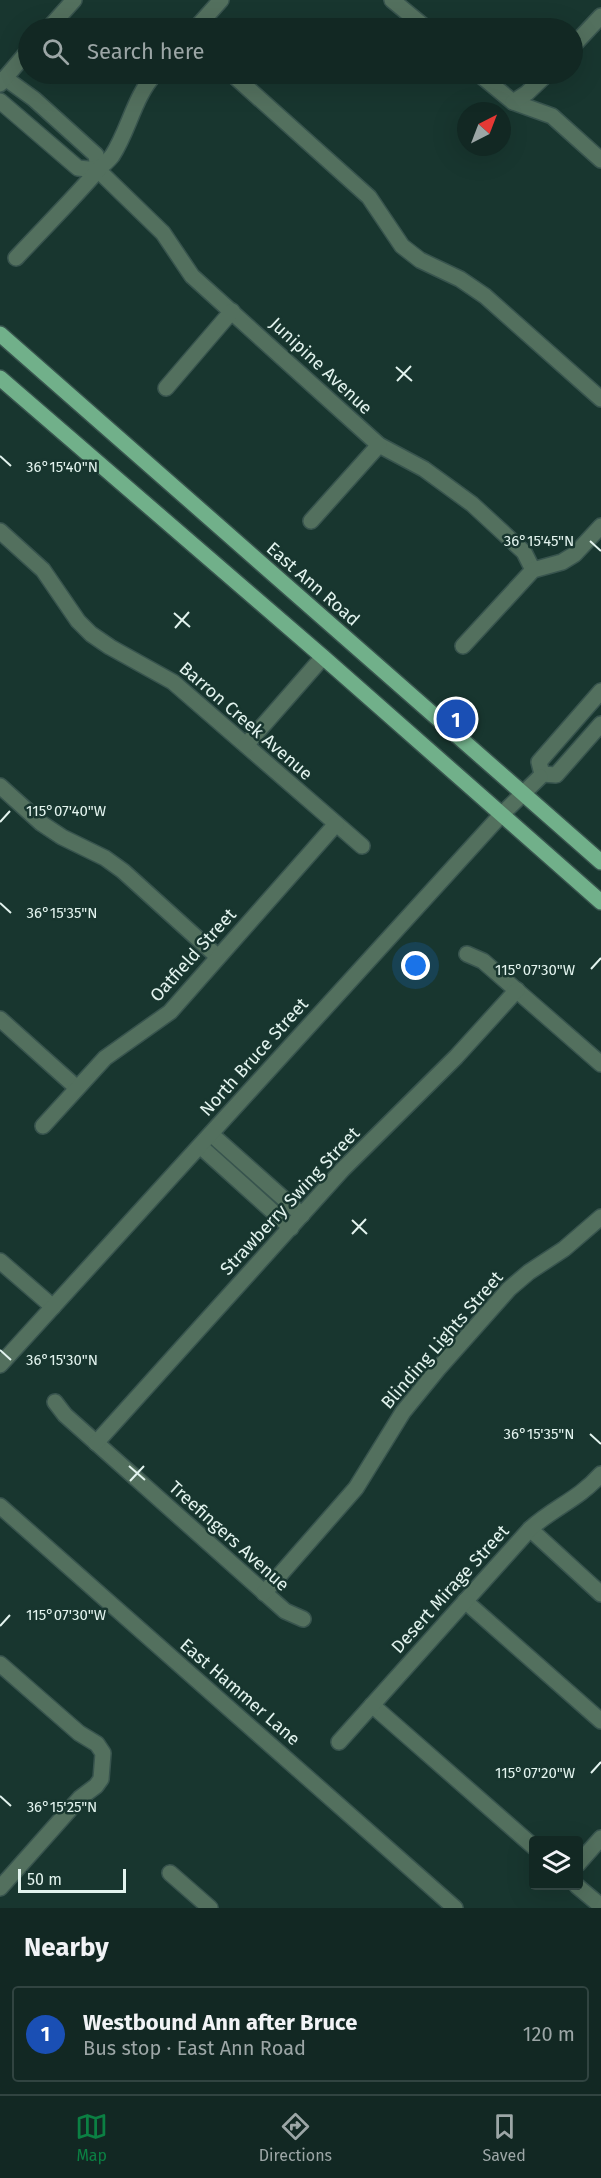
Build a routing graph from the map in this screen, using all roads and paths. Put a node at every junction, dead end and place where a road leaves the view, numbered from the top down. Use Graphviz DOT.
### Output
graph roads {
  1 [pos="74,0"];
  2 [pos="222,0"];
  3 [pos="392,0"];
  4 [pos="601,16"];
  5 [pos="58,18"];
  6 [pos="205,18"];
  7 [pos="414,18"];
  8 [pos="583,36"];
  9 [pos="18,63"];
  10 [pos="3,81"];
  11 [pos="147,84"];
  12 [pos="243,84"];
  13 [pos="491,84"];
  14 [pos="536,84"];
  15 [pos="0,101"];
  16 [pos="513,102"];
  17 [pos="601,160"];
  18 [pos="98,170"];
  19 [pos="16,258"];
  20 [pos="232,311"];
  21 [pos="0,334"];
  22 [pos="0,378"];
  23 [pos="166,388"];
  24 [pos="601,399"];
  25 [pos="379,445"];
  26 [pos="311,522"];
  27 [pos="601,526"];
  28 [pos="0,531"];
  29 [pos="533,570"];
  30 [pos="463,646"];
  31 [pos="324,657"];
  32 [pos="601,691"];
  33 [pos="601,724"];
  34 [pos="246,745"];
  35 [pos="540,777"];
  36 [pos="0,786"];
  37 [pos="523,794"];
  38 [pos="501,815"];
  39 [pos="336,824"];
  40 [pos="362,846"];
  41 [pos="601,862"];
  42 [pos="601,902"];
  43 [pos="467,954"];
  44 [pos="218,957"];
  45 [pos="517,990"];
  46 [pos="0,1020"];
  47 [pos="601,1064"];
  48 [pos="77,1088"];
  49 [pos="43,1126"];
  50 [pos="211,1134"];
  51 [pos="200,1146"];
  52 [pos="302,1215"];
  53 [pos="601,1217"];
  54 [pos="291,1228"];
  55 [pos="0,1261"];
  56 [pos="53,1307"];
  57 [pos="0,1365"];
  58 [pos="55,1402"];
  59 [pos="96,1443"];
  60 [pos="601,1474"];
  61 [pos="0,1506"];
  62 [pos="530,1529"];
  63 [pos="264,1593"];
  64 [pos="601,1594"];
  65 [pos="465,1601"];
  66 [pos="303,1619"];
  67 [pos="0,1664"];
  68 [pos="372,1705"];
  69 [pos="601,1721"];
  70 [pos="339,1742"];
  71 [pos="601,1838"];
  72 [pos="529,1843"];
  73 [pos="583,1859"];
  74 [pos="170,1873"];
  75 [pos="0,1888"];
  76 [pos="582,1890"];
  77 [pos="204,1906"];
  78 [pos="601,1906"];
  79 [pos="455,1908"];
  1 -- 5 [label="street"];
  2 -- 6 [label="street"];
  3 -- 7 [label="street"];
  4 -- 8 [label="street"];
  9 -- 10 [label="street"];
  10 -- 18 [label="street, Junipine Avenue"];
  11 -- 18 [label="street"];
  12 -- 24 [label="street"];
  13 -- 16 [label="street"];
  14 -- 16 [label="street"];
  15 -- 18 [label="street, Junipine Avenue"];
  16 -- 17 [label="street"];
  18 -- 19 [label="street"];
  18 -- 20 [label="street, Junipine Avenue"];
  20 -- 23 [label="street"];
  20 -- 25 [label="street, Junipine Avenue"];
  21 -- 37 [label="main road, East Ann Road"];
  22 -- 31 [label="main road"];
  25 -- 26 [label="street"];
  25 -- 29 [label="street, Junipine Avenue"];
  27 -- 29 [label="street"];
  28 -- 34 [label="street, Barron Creek Avenue"];
  29 -- 30 [label="street"];
  31 -- 34 [label="street"];
  31 -- 38 [label="main road"];
  32 -- 33 [label="street"];
  34 -- 39 [label="street, Barron Creek Avenue"];
  35 -- 37 [label="street, North Bruce Street"];
  36 -- 44 [label="street"];
  37 -- 38 [label="street, North Bruce Street"];
  37 -- 41 [label="main road, East Ann Road"];
  38 -- 42 [label="main road"];
  38 -- 50 [label="street, North Bruce Street"];
  39 -- 40 [label="street, Barron Creek Avenue"];
  39 -- 44 [label="street, Oatfield Street"];
  43 -- 45 [label="street"];
  44 -- 48 [label="street, Oatfield Street"];
  45 -- 47 [label="street"];
  45 -- 52 [label="street, Strawberry Swing Street"];
  46 -- 48 [label="street"];
  48 -- 49 [label="street, Oatfield Street"];
  50 -- 51 [label="street, North Bruce Street"];
  50 -- 52 [label="street"];
  51 -- 54 [label="street"];
  51 -- 56 [label="street, North Bruce Street"];
  52 -- 54 [label="street, Strawberry Swing Street"];
  53 -- 63 [label="street, Blinding Lights Street"];
  54 -- 59 [label="street, Strawberry Swing Street"];
  55 -- 56 [label="street"];
  56 -- 57 [label="street, North Bruce Street"];
  58 -- 59 [label="street, Treefingers Avenue"];
  59 -- 63 [label="street, Treefingers Avenue"];
  60 -- 62 [label="street, Desert Mirage Street"];
  61 -- 79 [label="street, East Hammer Lane"];
  62 -- 64 [label="street"];
  62 -- 65 [label="street, Desert Mirage Street"];
  63 -- 66 [label="street, Treefingers Avenue"];
  65 -- 68 [label="street, Desert Mirage Street"];
  65 -- 69 [label="street"];
  67 -- 75 [label="street"];
  68 -- 70 [label="street, Desert Mirage Street"];
  68 -- 72 [label="street"];
  71 -- 73 [label="street"];
  74 -- 77 [label="street"];
  76 -- 78 [label="street"];
}
